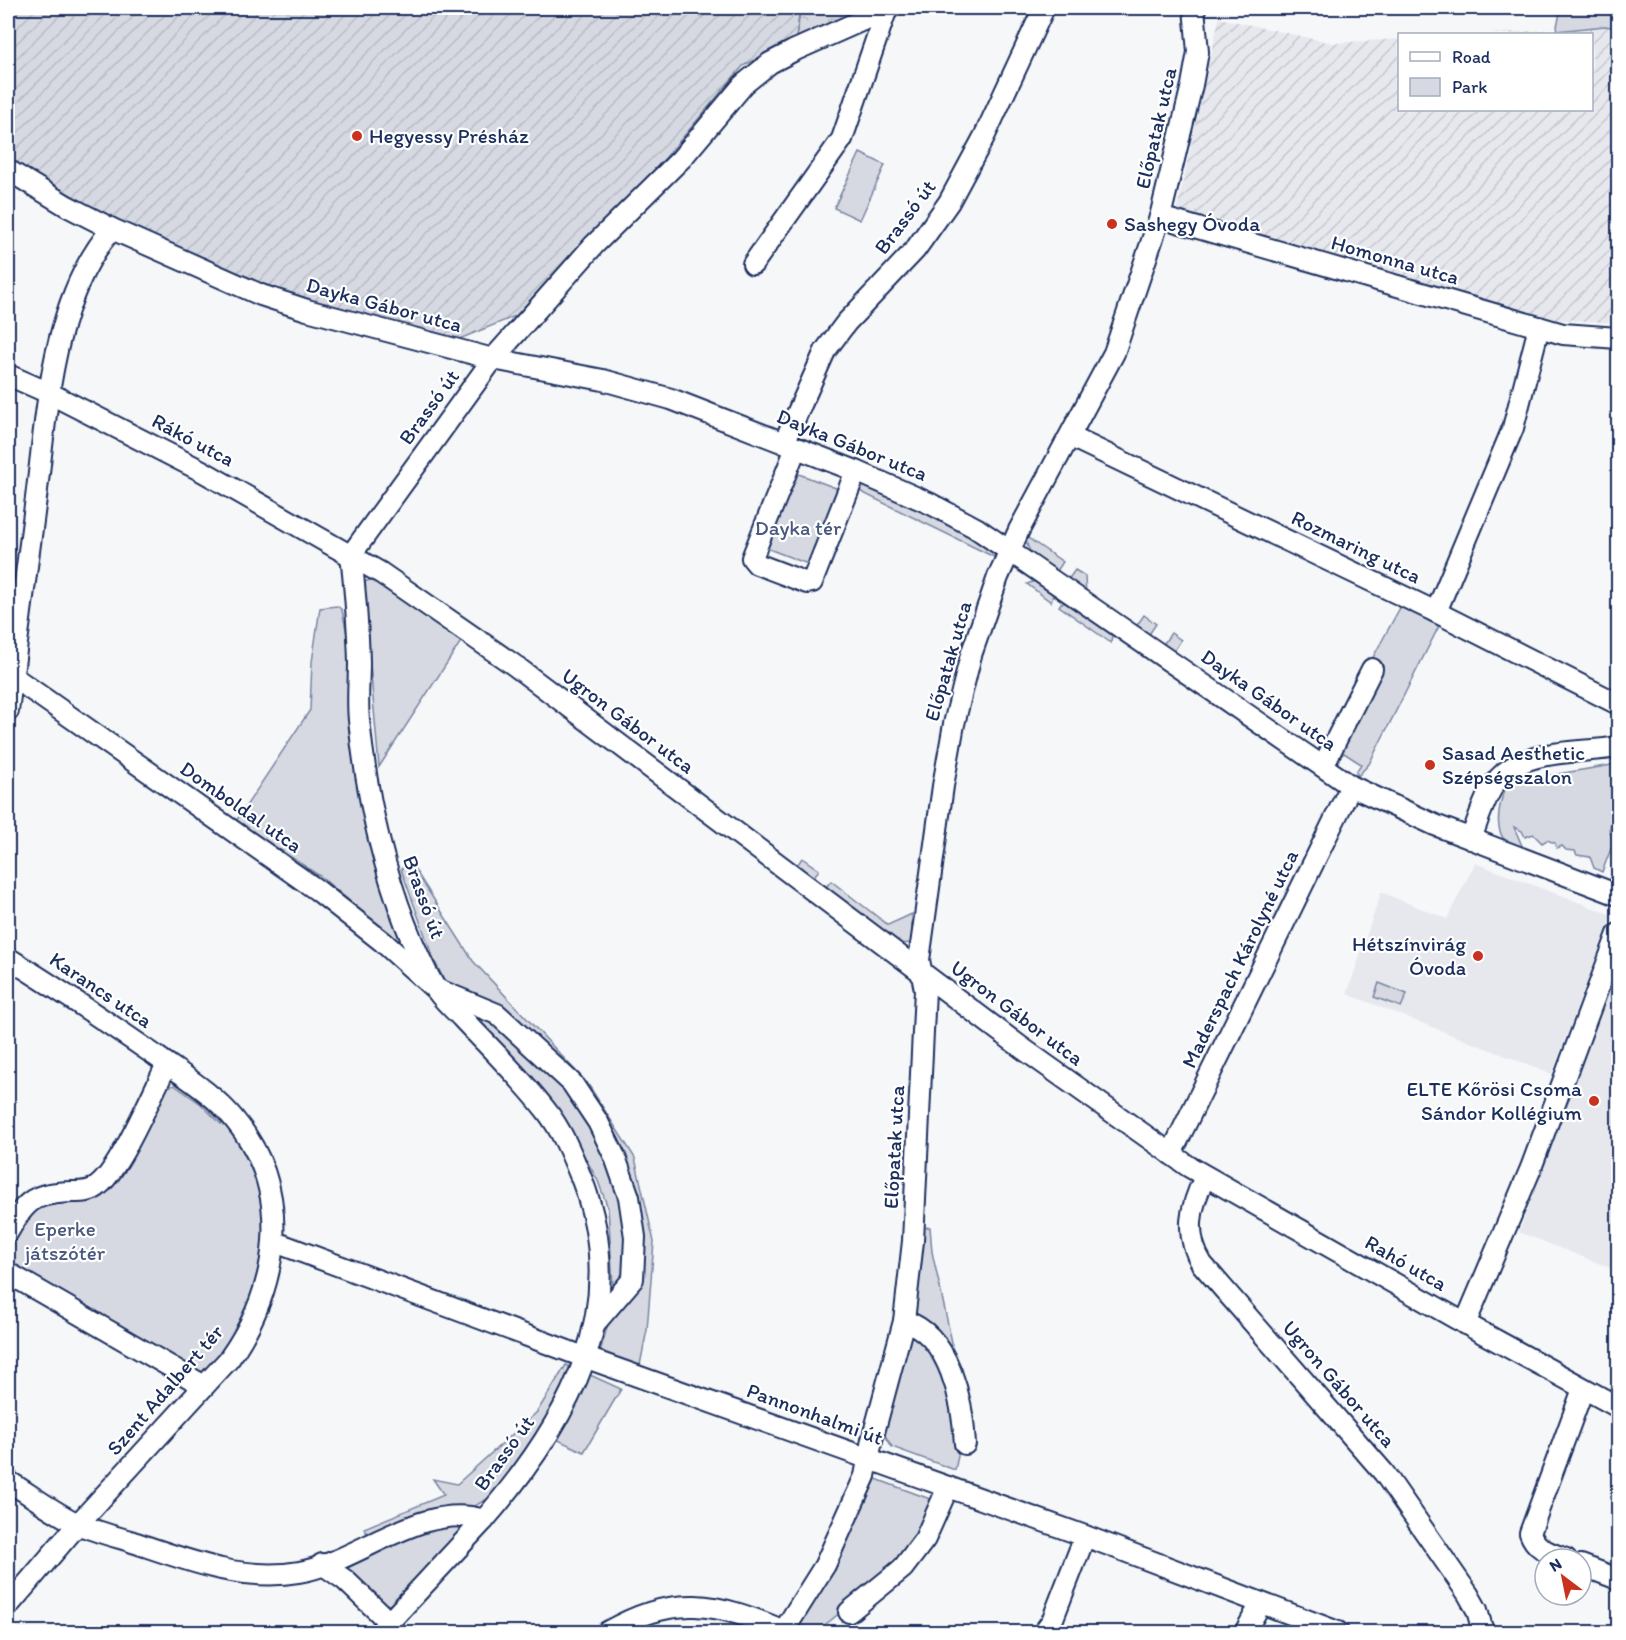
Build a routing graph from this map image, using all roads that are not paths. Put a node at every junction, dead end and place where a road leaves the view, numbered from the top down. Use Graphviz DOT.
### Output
graph roads {
  1 [pos="889,8"];
  2 [pos="1044,8"];
  3 [pos="1194,8"];
  4 [pos="8,170"];
  5 [pos="1160,217"];
  6 [pos="112,229"];
  7 [pos="753,264"];
  8 [pos="1539,327"];
  9 [pos="1618,338"];
  10 [pos="493,359"];
  11 [pos="8,375"];
  12 [pos="49,393"];
  13 [pos="1071,437"];
  14 [pos="790,446"];
  15 [pos="856,471"];
  16 [pos="1010,551"];
  17 [pos="351,555"];
  18 [pos="1436,612"];
  19 [pos="1372,669"];
  20 [pos="12,676"];
  21 [pos="1618,704"];
  22 [pos="8,711"];
  23 [pos="1618,747"];
  24 [pos="1323,766"];
  25 [pos="1352,786"];
  26 [pos="1471,839"];
  27 [pos="1618,895"];
  28 [pos="1618,934"];
  29 [pos="8,958"];
  30 [pos="922,972"];
  31 [pos="435,988"];
  32 [pos="167,1064"];
  33 [pos="1171,1154"];
  34 [pos="1205,1177"];
  35 [pos="8,1232"];
  36 [pos="275,1242"];
  37 [pos="8,1273"];
  38 [pos="597,1321"];
  39 [pos="904,1321"];
  40 [pos="1465,1324"];
  41 [pos="584,1357"];
  42 [pos="204,1386"];
  43 [pos="1583,1389"];
  44 [pos="1618,1407"];
  45 [pos="964,1444"];
  46 [pos="868,1459"];
  47 [pos="8,1481"];
  48 [pos="948,1487"];
  49 [pos="484,1520"];
  50 [pos="78,1524"];
  51 [pos="1085,1536"];
  52 [pos="1539,1547"];
  53 [pos="322,1564"];
  54 [pos="1593,1570"];
  55 [pos="1618,1579"];
  56 [pos="1260,1605"];
  57 [pos="8,1606"];
  58 [pos="849,1612"];
  59 [pos="384,1628"];
  60 [pos="607,1632"];
  61 [pos="783,1632"];
  62 [pos="1044,1632"];
  63 [pos="1245,1632"];
  64 [pos="1338,1632"];
  65 [pos="1483,1632"];
  1 -- 7 [label="street, Brassó út"];
  1 -- 10 [label="street, Brassó út"];
  2 -- 14 [label="street, Brassó út"];
  3 -- 5 [label="street, Előpatak utca"];
  4 -- 6 [label="street, Dayka Gábor utca"];
  5 -- 8 [label="street, Homonna utca"];
  5 -- 13 [label="street, Előpatak utca"];
  6 -- 10 [label="street, Dayka Gábor utca"];
  6 -- 12 [label="street"];
  8 -- 9 [label="street, Homonna utca"];
  8 -- 18 [label="street"];
  10 -- 14 [label="street, Dayka Gábor utca"];
  10 -- 17 [label="street, Brassó út"];
  11 -- 12 [label="street, Rákó utca"];
  12 -- 17 [label="street, Rákó utca"];
  12 -- 20 [label="street"];
  13 -- 16 [label="street, Előpatak utca"];
  13 -- 18 [label="street, Rozmaring utca"];
  14 -- 15 [label="street, Dayka Gábor utca"];
  14 -- 15 [label="street"];
  15 -- 16 [label="street, Dayka Gábor utca"];
  16 -- 24 [label="street, Dayka Gábor utca"];
  16 -- 30 [label="street, Előpatak utca"];
  17 -- 30 [label="street, Ugron Gábor utca"];
  17 -- 31 [label="street, Brassó út"];
  18 -- 21 [label="street, Rozmaring utca"];
  19 -- 24 [label="street"];
  20 -- 22 [label="street"];
  20 -- 31 [label="street, Domboldal utca"];
  23 -- 26 [label="street"];
  24 -- 25 [label="street, Dayka Gábor utca"];
  25 -- 26 [label="street, Dayka Gábor utca"];
  25 -- 33 [label="street, Maderspach Károlyné utca"];
  26 -- 27 [label="street, Dayka Gábor utca"];
  28 -- 40 [label="street"];
  29 -- 32 [label="street, Karancs utca"];
  30 -- 33 [label="street, Ugron Gábor utca"];
  30 -- 39 [label="street, Előpatak utca"];
  31 -- 38 [label="street, Brassó út"];
  31 -- 38 [label="street, Brassó út"];
  32 -- 35 [label="street"];
  32 -- 36 [label="street, Szent Adalbert tér"];
  33 -- 34 [label="street, Ugron Gábor utca"];
  34 -- 40 [label="street, Rahó utca"];
  34 -- 65 [label="street, Ugron Gábor utca"];
  36 -- 41 [label="street, Pannonhalmi út"];
  36 -- 42 [label="street, Szent Adalbert tér"];
  37 -- 42 [label="street"];
  38 -- 41 [label="street, Brassó út"];
  39 -- 45 [label="street"];
  39 -- 46 [label="street, Előpatak utca"];
  40 -- 43 [label="street, Rahó utca"];
  41 -- 46 [label="street, Pannonhalmi út"];
  41 -- 49 [label="street, Brassó út"];
  42 -- 50 [label="street, Szent Adalbert tér"];
  43 -- 44 [label="street, Rahó utca"];
  43 -- 52 [label="street"];
  46 -- 48 [label="street, Pannonhalmi út"];
  46 -- 61 [label="street, Előpatak utca"];
  47 -- 50 [label="street, Brassó út"];
  48 -- 51 [label="street, Pannonhalmi út"];
  48 -- 58 [label="street"];
  49 -- 53 [label="street, Brassó út"];
  49 -- 59 [label="street"];
  50 -- 53 [label="street, Brassó út"];
  50 -- 57 [label="street, Szent Adalbert tér"];
  51 -- 56 [label="street, Pannonhalmi út"];
  51 -- 62 [label="street"];
  53 -- 59 [label="street"];
  54 -- 55 [label="street"];
  56 -- 63 [label="street"];
  56 -- 64 [label="street, Pannonhalmi út"];
  60 -- 61 [label="street"];
}
